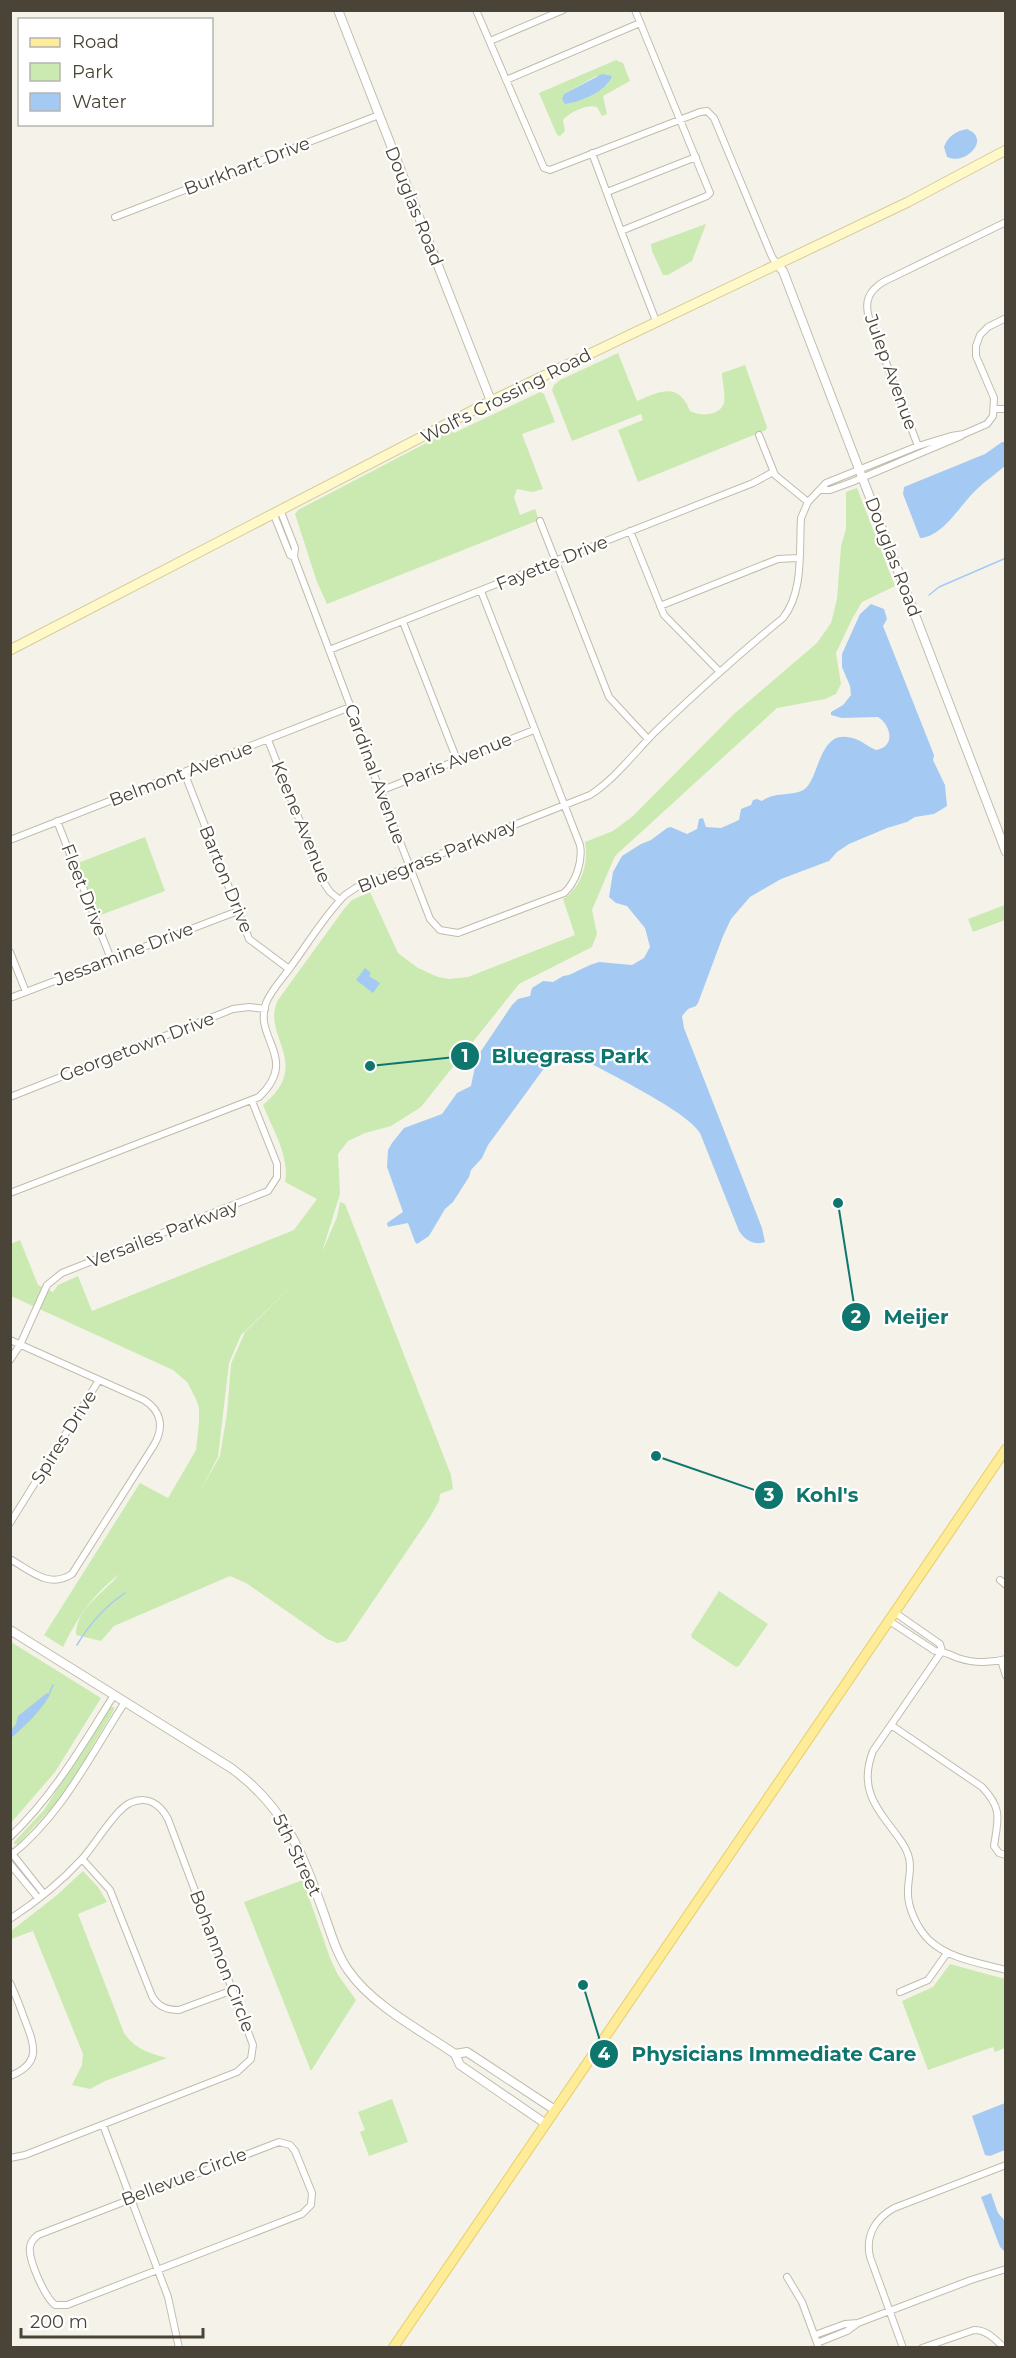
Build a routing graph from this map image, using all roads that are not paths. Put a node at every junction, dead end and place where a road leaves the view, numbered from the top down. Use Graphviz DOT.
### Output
graph roads {
  1 [pos="338,10"];
  2 [pos="476,10"];
  3 [pos="563,10"];
  4 [pos="635,10"];
  5 [pos="640,23"];
  6 [pos="490,41"];
  7 [pos="506,80"];
  8 [pos="379,115"];
  9 [pos="681,119"];
  10 [pos="1005,150"];
  11 [pos="592,153"];
  12 [pos="696,157"];
  13 [pos="607,192"];
  14 [pos="115,217"];
  15 [pos="1005,222"];
  16 [pos="621,231"];
  17 [pos="777,264"];
  18 [pos="1005,318"];
  19 [pos="656,321"];
  20 [pos="491,401"];
  21 [pos="995,409"];
  22 [pos="1005,409"];
  23 [pos="964,434"];
  24 [pos="759,435"];
  25 [pos="918,446"];
  26 [pos="773,472"];
  27 [pos="861,473"];
  28 [pos="808,501"];
  29 [pos="278,513"];
  30 [pos="540,521"];
  31 [pos="630,531"];
  32 [pos="798,558"];
  33 [pos="555,561"];
  34 [pos="481,591"];
  35 [pos="660,606"];
  36 [pos="403,622"];
  37 [pos="10,650"];
  38 [pos="329,650"];
  39 [pos="719,671"];
  40 [pos="350,707"];
  41 [pos="534,730"];
  42 [pos="648,739"];
  43 [pos="268,740"];
  44 [pos="457,760"];
  45 [pos="184,772"];
  46 [pos="380,791"];
  47 [pos="565,806"];
  48 [pos="57,821"];
  49 [pos="10,840"];
  50 [pos="1005,852"];
  51 [pos="410,866"];
  52 [pos="340,900"];
  53 [pos="238,911"];
  54 [pos="10,952"];
  55 [pos="111,959"];
  56 [pos="289,969"];
  57 [pos="26,992"];
  58 [pos="10,998"];
  59 [pos="265,1009"];
  60 [pos="10,1097"];
  61 [pos="252,1101"];
  62 [pos="10,1193"];
  63 [pos="10,1340"];
  64 [pos="20,1345"];
  65 [pos="10,1360"];
  66 [pos="99,1380"];
  67 [pos="1005,1449"];
  68 [pos="10,1523"];
  69 [pos="10,1558"];
  70 [pos="891,1616"];
  71 [pos="10,1630"];
  72 [pos="942,1651"];
  73 [pos="1003,1659"];
  74 [pos="1005,1676"];
  75 [pos="114,1695"];
  76 [pos="125,1702"];
  77 [pos="891,1725"];
  78 [pos="10,1837"];
  79 [pos="11,1854"];
  80 [pos="1005,1855"];
  81 [pos="82,1859"];
  82 [pos="10,1864"];
  83 [pos="41,1896"];
  84 [pos="10,1919"];
  85 [pos="947,1953"];
  86 [pos="1005,1970"];
  87 [pos="10,1983"];
  88 [pos="233,1990"];
  89 [pos="900,1992"];
  90 [pos="455,2054"];
  91 [pos="10,2076"];
  92 [pos="555,2110"];
  93 [pos="546,2124"];
  94 [pos="103,2125"];
  95 [pos="10,2158"];
  96 [pos="1005,2165"];
  97 [pos="130,2198"];
  98 [pos="1005,2269"];
  99 [pos="158,2270"];
  100 [pos="787,2277"];
  101 [pos="890,2310"];
  102 [pos="858,2322"];
  103 [pos="815,2335"];
  104 [pos="818,2345"];
  105 [pos="179,2348"];
  106 [pos="393,2348"];
  107 [pos="903,2348"];
  108 [pos="922,2348"];
  109 [pos="1004,2348"];
  1 -- 8 [label="street, Douglas Road"];
  2 -- 6 [label="street"];
  3 -- 6 [label="street"];
  4 -- 5 [label="street"];
  5 -- 7 [label="street"];
  5 -- 9 [label="street"];
  6 -- 7 [label="street"];
  7 -- 11 [label="street"];
  8 -- 14 [label="street, Burkhart Drive"];
  8 -- 20 [label="street, Douglas Road"];
  9 -- 11 [label="street"];
  9 -- 12 [label="street"];
  9 -- 17 [label="street"];
  10 -- 17 [label="main road, Wolf's Crossing Road"];
  11 -- 13 [label="street"];
  12 -- 13 [label="street"];
  12 -- 16 [label="street"];
  13 -- 16 [label="street"];
  15 -- 25 [label="street, Julep Avenue"];
  16 -- 19 [label="street"];
  17 -- 19 [label="main road, Wolf's Crossing Road"];
  17 -- 27 [label="street, Douglas Road"];
  18 -- 21 [label="street"];
  19 -- 20 [label="main road, Wolf's Crossing Road"];
  20 -- 29 [label="main road, Wolf's Crossing Road"];
  21 -- 22 [label="street"];
  21 -- 23 [label="street"];
  23 -- 25 [label="street"];
  23 -- 27 [label="street"];
  24 -- 26 [label="street"];
  25 -- 27 [label="street"];
  26 -- 28 [label="street"];
  26 -- 31 [label="street, Fayette Drive"];
  27 -- 28 [label="street"];
  27 -- 50 [label="street, Douglas Road"];
  28 -- 32 [label="street, Bluegrass Parkway"];
  29 -- 37 [label="main road, Wolf's Crossing Road"];
  29 -- 38 [label="street, Cardinal Avenue"];
  30 -- 33 [label="street"];
  31 -- 33 [label="street, Fayette Drive"];
  31 -- 35 [label="street"];
  32 -- 35 [label="street"];
  32 -- 39 [label="street, Bluegrass Parkway"];
  33 -- 34 [label="street, Fayette Drive"];
  33 -- 42 [label="street"];
  34 -- 36 [label="street, Fayette Drive"];
  34 -- 41 [label="street, Cardinal Avenue"];
  35 -- 39 [label="street"];
  36 -- 38 [label="street, Fayette Drive"];
  36 -- 44 [label="street"];
  38 -- 40 [label="street, Cardinal Avenue"];
  39 -- 42 [label="street, Bluegrass Parkway"];
  40 -- 43 [label="street, Belmont Avenue"];
  40 -- 46 [label="street, Cardinal Avenue"];
  41 -- 44 [label="street, Paris Avenue"];
  41 -- 47 [label="street, Cardinal Avenue"];
  42 -- 47 [label="street, Bluegrass Parkway"];
  43 -- 45 [label="street, Belmont Avenue"];
  43 -- 52 [label="street, Keene Avenue"];
  44 -- 46 [label="street, Paris Avenue"];
  45 -- 48 [label="street, Belmont Avenue"];
  45 -- 53 [label="street, Barton Drive"];
  46 -- 51 [label="street, Cardinal Avenue"];
  47 -- 51 [label="street, Bluegrass Parkway"];
  47 -- 51 [label="street, Cardinal Avenue"];
  48 -- 49 [label="street, Belmont Avenue"];
  48 -- 55 [label="street, Fleet Drive"];
  51 -- 52 [label="street, Bluegrass Parkway"];
  52 -- 56 [label="street, Bluegrass Parkway"];
  53 -- 55 [label="street, Jessamine Drive"];
  53 -- 56 [label="street, Barton Drive"];
  54 -- 57 [label="street"];
  55 -- 57 [label="street, Jessamine Drive"];
  56 -- 59 [label="street, Bluegrass Parkway"];
  57 -- 58 [label="street, Jessamine Drive"];
  59 -- 60 [label="street, Georgetown Drive"];
  59 -- 61 [label="street"];
  61 -- 62 [label="street"];
  61 -- 64 [label="street, Versailes Parkway"];
  63 -- 64 [label="street"];
  64 -- 65 [label="street, Versailes Parkway"];
  64 -- 66 [label="street"];
  66 -- 68 [label="street, Spires Drive"];
  66 -- 69 [label="street"];
  67 -- 70 [label="main road"];
  70 -- 72 [label="street"];
  70 -- 92 [label="main road"];
  71 -- 75 [label="street, 5th Street"];
  72 -- 73 [label="street"];
  72 -- 77 [label="street"];
  73 -- 74 [label="street"];
  75 -- 76 [label="street, 5th Street"];
  75 -- 78 [label="street"];
  76 -- 79 [label="street"];
  76 -- 90 [label="street, 5th Street"];
  77 -- 80 [label="street"];
  77 -- 85 [label="street"];
  79 -- 83 [label="street"];
  81 -- 83 [label="street, Bohannon Circle"];
  81 -- 88 [label="street"];
  81 -- 88 [label="street, Bohannon Circle"];
  82 -- 83 [label="street"];
  83 -- 84 [label="street, Bohannon Circle"];
  85 -- 86 [label="street"];
  85 -- 89 [label="street"];
  87 -- 91 [label="street"];
  88 -- 94 [label="street, Bohannon Circle"];
  90 -- 92 [label="street, 5th Street"];
  90 -- 93 [label="street, 5th Street"];
  92 -- 93 [label="main road"];
  93 -- 106 [label="main road"];
  94 -- 95 [label="street, Bohannon Circle"];
  94 -- 97 [label="street"];
  96 -- 101 [label="street"];
  97 -- 99 [label="street"];
  97 -- 99 [label="street, Bellevue Circle"];
  97 -- 99 [label="street, Bellevue Circle"];
  98 -- 101 [label="street"];
  99 -- 105 [label="street"];
  100 -- 103 [label="street"];
  101 -- 102 [label="street"];
  101 -- 107 [label="street"];
  102 -- 103 [label="street"];
  102 -- 104 [label="street"];
  103 -- 104 [label="street"];
  108 -- 109 [label="street"];
}
